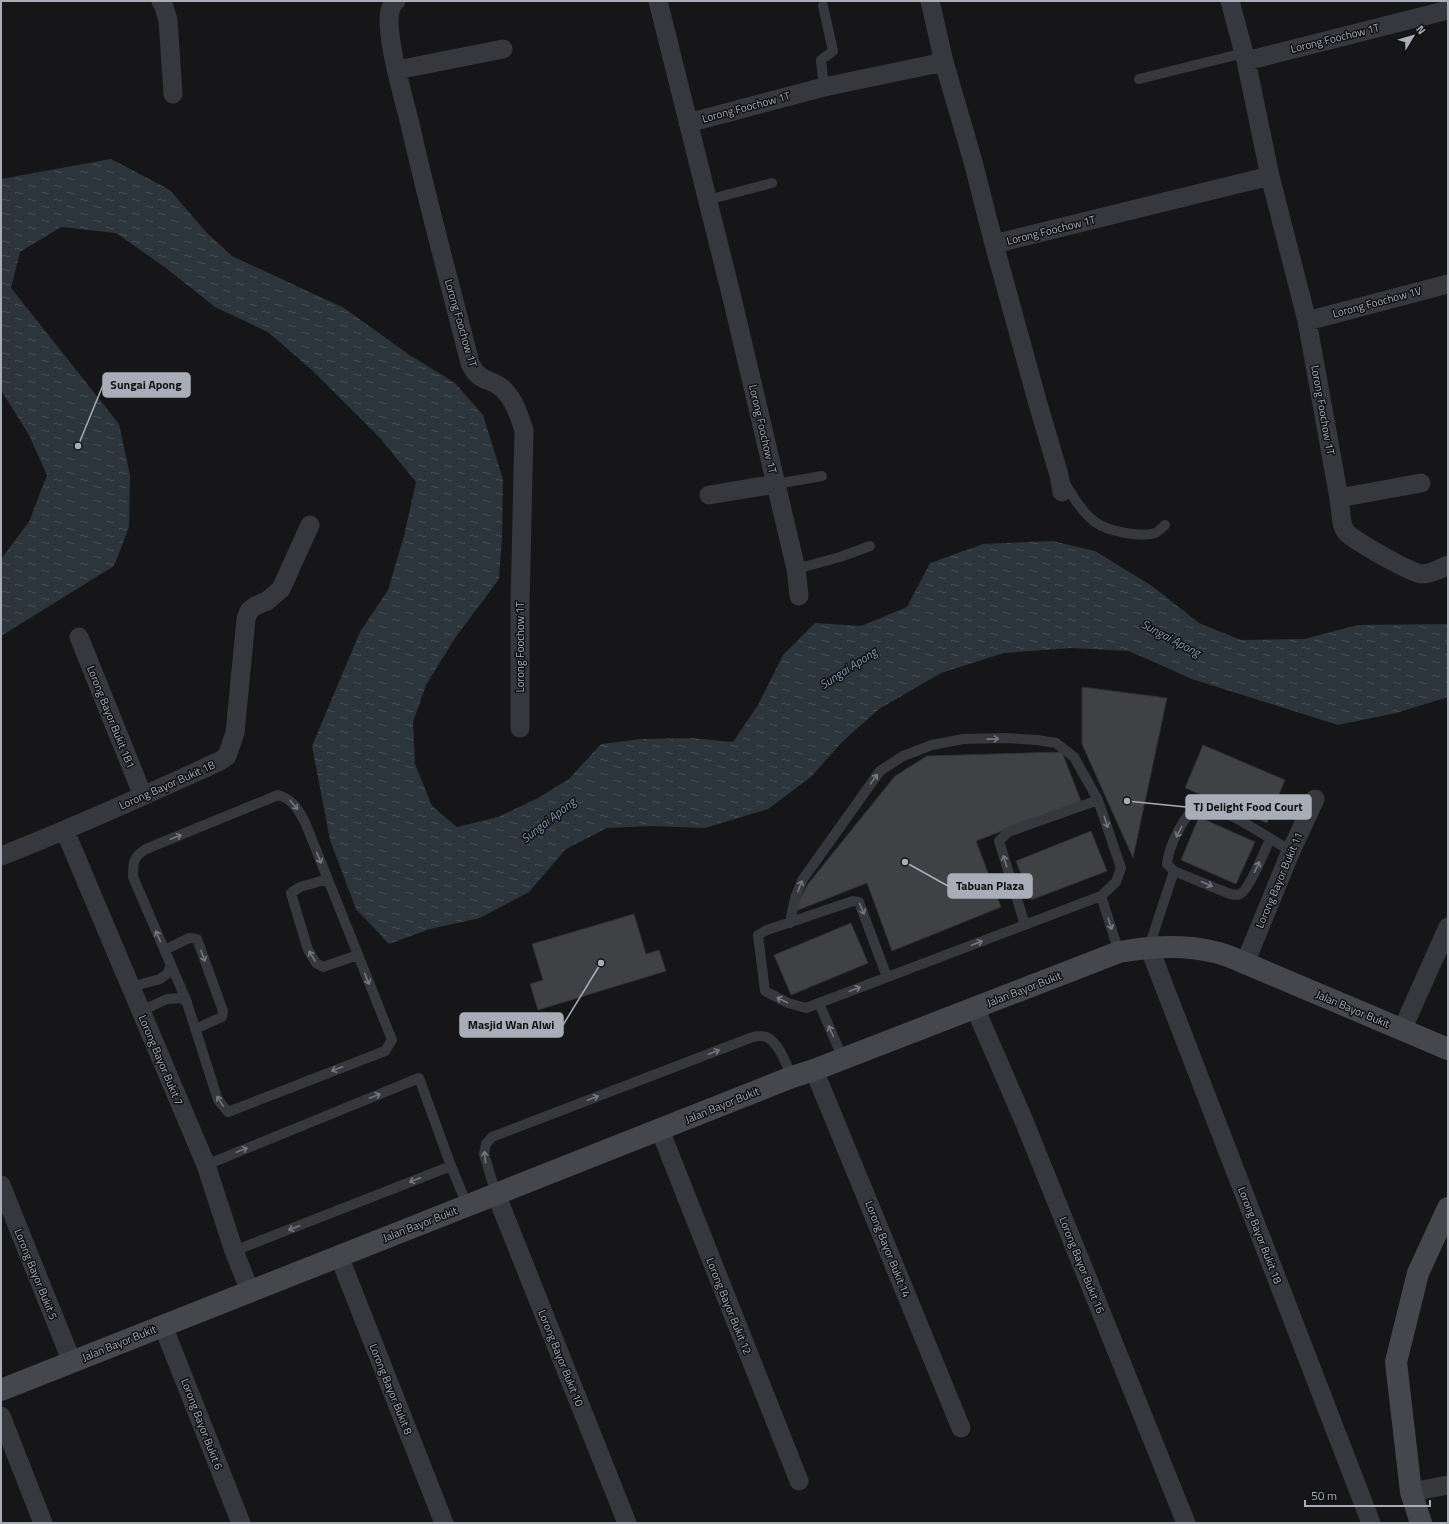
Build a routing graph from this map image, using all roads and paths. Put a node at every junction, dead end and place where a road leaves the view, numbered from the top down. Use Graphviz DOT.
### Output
graph roads {
  1 [pos="161,1"];
  2 [pos="396,1"];
  3 [pos="930,1"];
  4 [pos="1230,1"];
  5 [pos="661,2"];
  6 [pos="823,6"];
  7 [pos="1448,10"];
  8 [pos="503,49"];
  9 [pos="1245,57"];
  10 [pos="944,62"];
  11 [pos="397,70"];
  12 [pos="1139,79"];
  13 [pos="824,86"];
  14 [pos="173,94"];
  15 [pos="688,123"];
  16 [pos="1270,176"];
  17 [pos="772,183"];
  18 [pos="707,200"];
  19 [pos="994,244"];
  20 [pos="1448,284"];
  21 [pos="1307,321"];
  22 [pos="822,476"];
  23 [pos="1421,483"];
  24 [pos="776,484"];
  25 [pos="1061,484"];
  26 [pos="709,496"];
  27 [pos="1339,498"];
  28 [pos="310,525"];
  29 [pos="1165,525"];
  30 [pos="870,546"];
  31 [pos="1448,565"];
  32 [pos="796,569"];
  33 [pos="799,596"];
  34 [pos="79,637"];
  35 [pos="520,728"];
  36 [pos="143,796"];
  37 [pos="1315,799"];
  38 [pos="1098,800"];
  39 [pos="65,831"];
  40 [pos="1270,839"];
  41 [pos="1291,850"];
  42 [pos="1,856"];
  43 [pos="1174,871"];
  44 [pos="328,879"];
  45 [pos="1101,896"];
  46 [pos="790,923"];
  47 [pos="1025,924"];
  48 [pos="1448,927"];
  49 [pos="1149,947"];
  50 [pos="165,950"];
  51 [pos="1119,952"];
  52 [pos="358,955"];
  53 [pos="1245,963"];
  54 [pos="171,965"];
  55 [pos="887,977"];
  56 [pos="131,987"];
  57 [pos="187,1003"];
  58 [pos="819,1003"];
  59 [pos="975,1008"];
  60 [pos="141,1011"];
  61 [pos="195,1029"];
  62 [pos="1402,1030"];
  63 [pos="1448,1049"];
  64 [pos="843,1059"];
  65 [pos="814,1070"];
  66 [pos="792,1077"];
  67 [pos="660,1130"];
  68 [pos="206,1165"];
  69 [pos="451,1166"];
  70 [pos="1,1185"];
  71 [pos="496,1194"];
  72 [pos="467,1205"];
  73 [pos="1448,1208"];
  74 [pos="234,1251"];
  75 [pos="338,1256"];
  76 [pos="250,1291"];
  77 [pos="163,1326"];
  78 [pos="72,1362"];
  79 [pos="1,1390"];
  80 [pos="1,1416"];
  81 [pos="961,1428"];
  82 [pos="799,1482"];
  83 [pos="1448,1485"];
  84 [pos="1411,1492"];
  85 [pos="43,1523"];
  86 [pos="241,1523"];
  87 [pos="444,1523"];
  88 [pos="627,1523"];
  89 [pos="1186,1523"];
  90 [pos="1371,1523"];
  91 [pos="1421,1523"];
  1 -- 14 [label="street"];
  2 -- 11 [label="street, Lorong Foochow 1T"];
  3 -- 10 [label="street, Lorong Foochow 1T"];
  4 -- 9 [label="street, Lorong Foochow 1T"];
  5 -- 15 [label="street, Lorong Foochow 1T"];
  6 -- 13 [label="lane"];
  7 -- 9 [label="street, Lorong Foochow 1T"];
  8 -- 11 [label="street"];
  9 -- 12 [label="lane"];
  9 -- 16 [label="street, Lorong Foochow 1T"];
  10 -- 13 [label="street, Lorong Foochow 1T"];
  10 -- 19 [label="street, Lorong Foochow 1T"];
  11 -- 35 [label="street, Lorong Foochow 1T"];
  13 -- 15 [label="street, Lorong Foochow 1T"];
  15 -- 18 [label="street, Lorong Foochow 1T"];
  16 -- 19 [label="street, Lorong Foochow 1T"];
  16 -- 21 [label="street, Lorong Foochow 1T"];
  17 -- 18 [label="lane"];
  18 -- 24 [label="street, Lorong Foochow 1T"];
  19 -- 25 [label="street, Lorong Foochow 1T"];
  20 -- 21 [label="street, Lorong Foochow 1V"];
  21 -- 27 [label="street, Lorong Foochow 1T"];
  22 -- 24 [label="lane"];
  23 -- 27 [label="street"];
  24 -- 26 [label="street"];
  24 -- 32 [label="street, Lorong Foochow 1T"];
  25 -- 29 [label="lane"];
  27 -- 31 [label="street, Lorong Foochow 1T"];
  28 -- 36 [label="street, Lorong Bayor Bukit 1B"];
  30 -- 32 [label="lane"];
  32 -- 33 [label="street, Lorong Foochow 1T"];
  34 -- 36 [label="street, Lorong Bayor Bukit 1B1"];
  36 -- 39 [label="street, Lorong Bayor Bukit 1B"];
  37 -- 41 [label="street, Lorong Bayor Bukit 11"];
  38 -- 45 [label="lane, one-way"];
  46 -- 38 [label="lane, one-way"];
  47 -- 38 [label="lane, one-way"];
  39 -- 42 [label="street, Lorong Bayor Bukit 1B"];
  39 -- 56 [label="street, Lorong Bayor Bukit 7"];
  40 -- 41 [label="lane"];
  43 -- 40 [label="lane, one-way"];
  40 -- 43 [label="lane, one-way"];
  41 -- 53 [label="street, Lorong Bayor Bukit 11"];
  43 -- 49 [label="lane"];
  50 -- 44 [label="lane, one-way"];
  44 -- 52 [label="lane"];
  52 -- 44 [label="lane, one-way"];
  45 -- 47 [label="lane"];
  45 -- 51 [label="lane, one-way"];
  46 -- 55 [label="lane, one-way"];
  58 -- 46 [label="lane, one-way"];
  55 -- 47 [label="lane, one-way"];
  48 -- 62 [label="street"];
  49 -- 51 [label="street, Jalan Bayor Bukit"];
  49 -- 53 [label="street, Jalan Bayor Bukit"];
  49 -- 90 [label="street, Lorong Bayor Bukit 18"];
  50 -- 54 [label="lane"];
  50 -- 61 [label="lane, one-way"];
  51 -- 59 [label="street, Jalan Bayor Bukit"];
  52 -- 61 [label="lane, one-way"];
  53 -- 62 [label="street, Jalan Bayor Bukit"];
  54 -- 56 [label="lane"];
  54 -- 57 [label="lane"];
  58 -- 55 [label="lane, one-way"];
  56 -- 60 [label="street, Lorong Bayor Bukit 7"];
  57 -- 60 [label="lane"];
  57 -- 61 [label="lane"];
  64 -- 58 [label="lane, one-way"];
  59 -- 64 [label="street, Jalan Bayor Bukit"];
  59 -- 89 [label="street, Lorong Bayor Bukit 16"];
  60 -- 68 [label="street, Lorong Bayor Bukit 7"];
  62 -- 63 [label="street, Jalan Bayor Bukit"];
  64 -- 65 [label="street, Jalan Bayor Bukit"];
  65 -- 66 [label="street, Jalan Bayor Bukit"];
  65 -- 81 [label="street, Lorong Bayor Bukit 14"];
  66 -- 67 [label="street, Jalan Bayor Bukit"];
  71 -- 66 [label="lane, one-way"];
  67 -- 71 [label="street, Jalan Bayor Bukit"];
  67 -- 82 [label="street, Lorong Bayor Bukit 12"];
  68 -- 69 [label="lane, one-way"];
  68 -- 74 [label="street, Lorong Bayor Bukit 7"];
  69 -- 72 [label="lane"];
  69 -- 74 [label="lane, one-way"];
  70 -- 78 [label="street, Lorong Bayor Bukit 5"];
  71 -- 72 [label="street, Jalan Bayor Bukit"];
  71 -- 88 [label="street, Lorong Bayor Bukit 10"];
  72 -- 75 [label="street, Jalan Bayor Bukit"];
  73 -- 84 [label="street"];
  74 -- 76 [label="street, Lorong Bayor Bukit 7"];
  75 -- 76 [label="street, Jalan Bayor Bukit"];
  75 -- 87 [label="street, Lorong Bayor Bukit 8"];
  76 -- 77 [label="street, Jalan Bayor Bukit"];
  77 -- 78 [label="street, Jalan Bayor Bukit"];
  77 -- 86 [label="street, Lorong Bayor Bukit 6"];
  78 -- 79 [label="street, Jalan Bayor Bukit"];
  80 -- 85 [label="street"];
  83 -- 84 [label="street"];
  84 -- 91 [label="street"];
}
